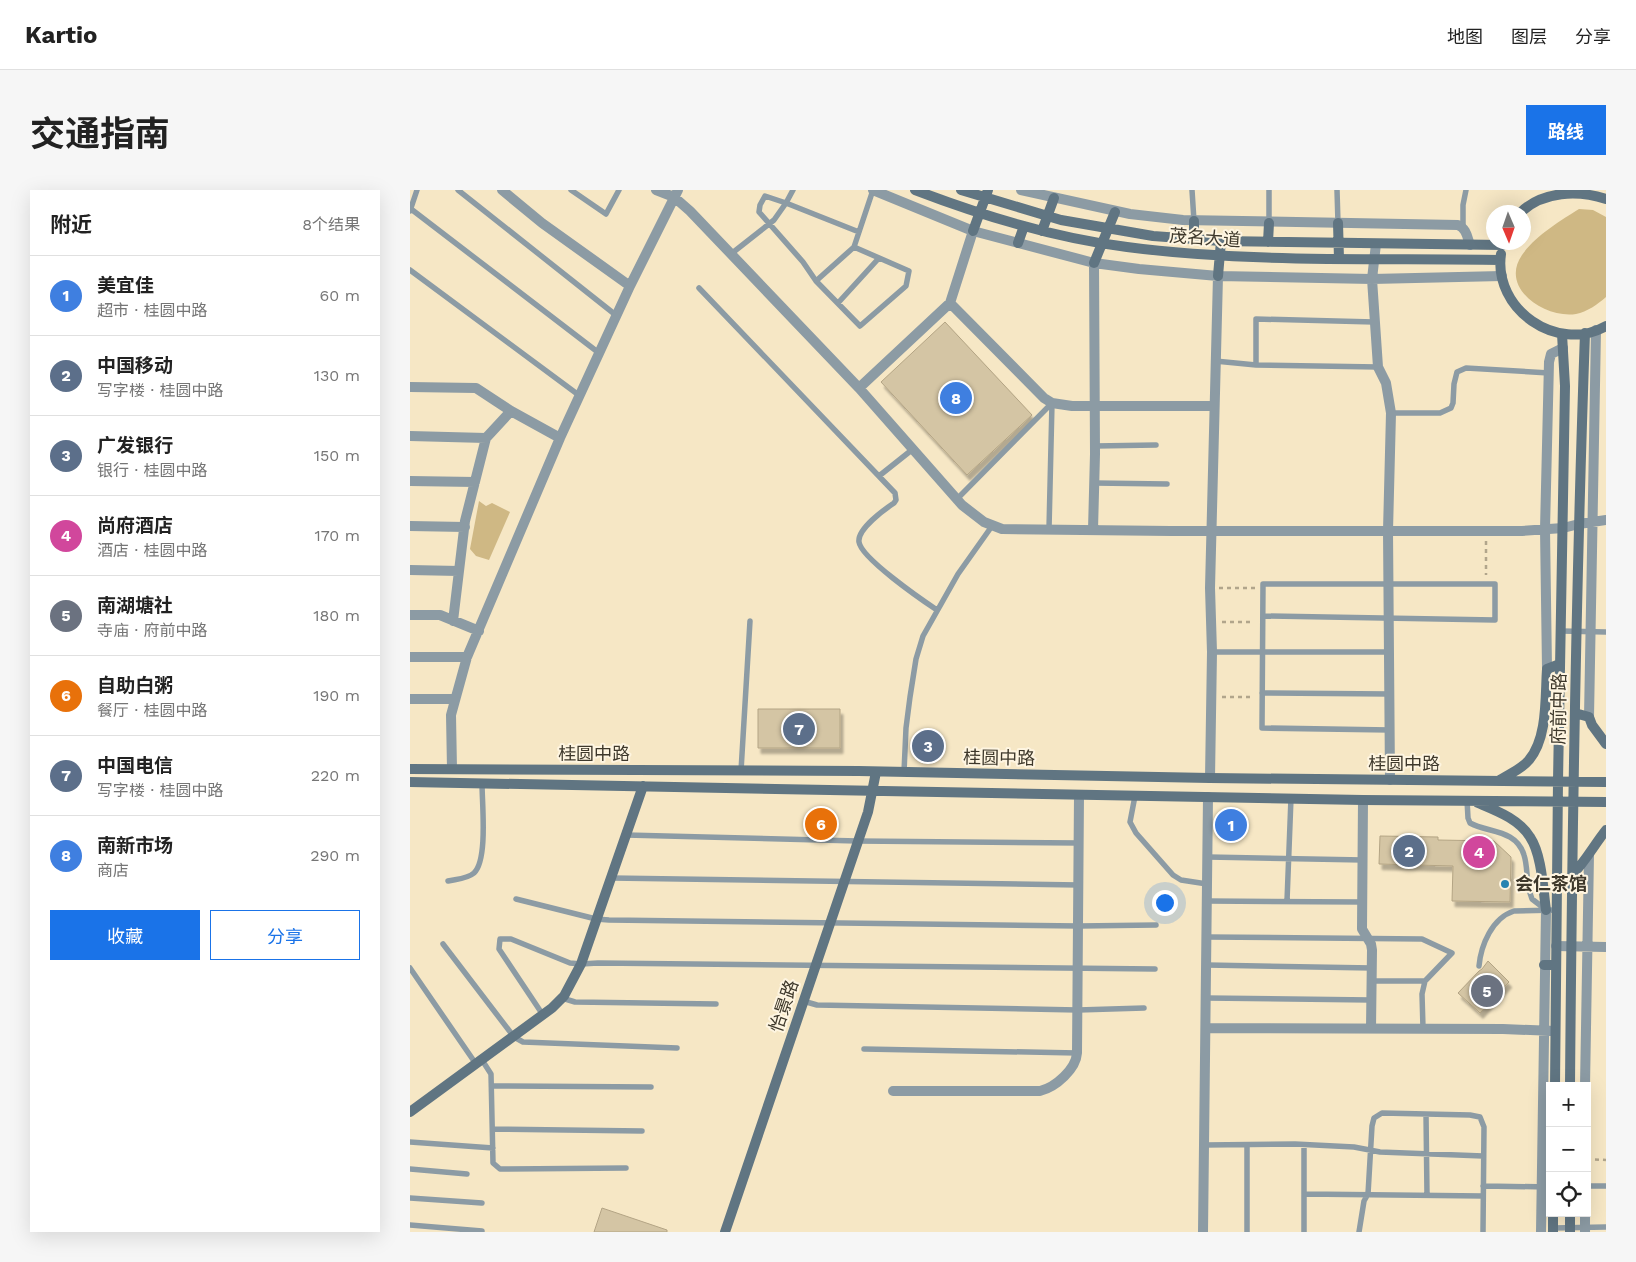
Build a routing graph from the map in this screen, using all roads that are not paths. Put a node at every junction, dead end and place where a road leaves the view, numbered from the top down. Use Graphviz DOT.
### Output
graph roads {
  1 [pos="417,190"];
  2 [pos="458,190"];
  3 [pos="502,190"];
  4 [pos="571,190"];
  5 [pos="619,190"];
  6 [pos="656,190"];
  7 [pos="792,190"];
  8 [pos="873,190"];
  9 [pos="915,190"];
  10 [pos="962,190"];
  11 [pos="1021,190"];
  12 [pos="1192,190"];
  13 [pos="1269,190"];
  14 [pos="1337,190"];
  15 [pos="1466,190"];
  16 [pos="676,194"];
  17 [pos="987,194"];
  18 [pos="1055,194"];
  19 [pos="1601,195"];
  20 [pos="786,203"];
  21 [pos="1531,205"];
  22 [pos="410,210"];
  23 [pos="1115,212"];
  24 [pos="981,214"];
  25 [pos="1048,216"];
  26 [pos="1194,221"];
  27 [pos="1269,223"];
  28 [pos="1338,223"];
  29 [pos="768,224"];
  30 [pos="1024,226"];
  31 [pos="1462,227"];
  32 [pos="1108,229"];
  33 [pos="973,231"];
  34 [pos="1042,231"];
  35 [pos="859,232"];
  36 [pos="1194,240"];
  37 [pos="1221,241"];
  38 [pos="1268,242"];
  39 [pos="1018,243"];
  40 [pos="1102,243"];
  41 [pos="1338,243"];
  42 [pos="1376,244"];
  43 [pos="1470,245"];
  44 [pos="1486,245"];
  45 [pos="854,248"];
  46 [pos="1502,250"];
  47 [pos="731,254"];
  48 [pos="1220,256"];
  49 [pos="879,258"];
  50 [pos="1339,259"];
  51 [pos="1374,259"];
  52 [pos="1500,260"];
  53 [pos="1094,263"];
  54 [pos="410,270"];
  55 [pos="1218,276"];
  56 [pos="1502,276"];
  57 [pos="1372,279"];
  58 [pos="816,281"];
  59 [pos="630,286"];
  60 [pos="699,288"];
  61 [pos="838,303"];
  62 [pos="950,303"];
  63 [pos="616,316"];
  64 [pos="1374,322"];
  65 [pos="1601,328"];
  66 [pos="1562,334"];
  67 [pos="1585,334"];
  68 [pos="1563,348"];
  69 [pos="599,353"];
  70 [pos="1215,361"];
  71 [pos="1256,364"];
  72 [pos="1378,367"];
  73 [pos="1549,373"];
  74 [pos="410,388"];
  75 [pos="859,388"];
  76 [pos="580,396"];
  77 [pos="1052,403"];
  78 [pos="1094,406"];
  79 [pos="1214,406"];
  80 [pos="511,411"];
  81 [pos="1391,413"];
  82 [pos="410,436"];
  83 [pos="486,438"];
  84 [pos="560,438"];
  85 [pos="1156,445"];
  86 [pos="1095,446"];
  87 [pos="913,450"];
  88 [pos="879,476"];
  89 [pos="410,481"];
  90 [pos="475,482"];
  91 [pos="1094,483"];
  92 [pos="1167,484"];
  93 [pos="957,499"];
  94 [pos="1606,520"];
  95 [pos="1594,522"];
  96 [pos="1578,524"];
  97 [pos="410,526"];
  98 [pos="992,526"];
  99 [pos="465,527"];
  100 [pos="1563,528"];
  101 [pos="1049,529"];
  102 [pos="1545,529"];
  103 [pos="1093,530"];
  104 [pos="1212,530"];
  105 [pos="1388,531"];
  106 [pos="410,570"];
  107 [pos="459,571"];
  108 [pos="1388,584"];
  109 [pos="937,610"];
  110 [pos="410,615"];
  111 [pos="1263,619"];
  112 [pos="1389,619"];
  113 [pos="453,620"];
  114 [pos="750,621"];
  115 [pos="479,631"];
  116 [pos="1561,631"];
  117 [pos="1577,631"];
  118 [pos="1591,632"];
  119 [pos="1606,632"];
  120 [pos="1212,652"];
  121 [pos="1262,652"];
  122 [pos="1389,652"];
  123 [pos="410,657"];
  124 [pos="468,657"];
  125 [pos="1560,664"];
  126 [pos="1547,669"];
  127 [pos="1389,694"];
  128 [pos="1262,695"];
  129 [pos="410,699"];
  130 [pos="454,699"];
  131 [pos="1575,713"];
  132 [pos="1589,717"];
  133 [pos="1390,730"];
  134 [pos="1606,744"];
  135 [pos="410,769"];
  136 [pos="452,769"];
  137 [pos="741,771"];
  138 [pos="876,772"];
  139 [pos="904,772"];
  140 [pos="1210,778"];
  141 [pos="1390,780"];
  142 [pos="1500,780"];
  143 [pos="1558,781"];
  144 [pos="1573,781"];
  145 [pos="410,782"];
  146 [pos="1606,782"];
  147 [pos="452,783"];
  148 [pos="482,783"];
  149 [pos="643,786"];
  150 [pos="873,791"];
  151 [pos="1079,795"];
  152 [pos="1135,796"];
  153 [pos="1208,797"];
  154 [pos="1292,798"];
  155 [pos="1364,800"];
  156 [pos="1470,800"];
  157 [pos="1558,801"];
  158 [pos="1573,801"];
  159 [pos="1606,802"];
  160 [pos="1606,830"];
  161 [pos="626,835"];
  162 [pos="857,841"];
  163 [pos="1079,843"];
  164 [pos="1589,855"];
  165 [pos="1208,857"];
  166 [pos="1289,859"];
  167 [pos="1363,860"];
  168 [pos="1572,875"];
  169 [pos="611,878"];
  170 [pos="448,881"];
  171 [pos="844,882"];
  172 [pos="1207,884"];
  173 [pos="1079,885"];
  174 [pos="516,899"];
  175 [pos="1207,900"];
  176 [pos="1287,902"];
  177 [pos="1362,902"];
  178 [pos="1551,910"];
  179 [pos="596,919"];
  180 [pos="830,924"];
  181 [pos="1156,925"];
  182 [pos="1079,926"];
  183 [pos="1207,937"];
  184 [pos="1366,938"];
  185 [pos="443,944"];
  186 [pos="1556,946"];
  187 [pos="1571,946"];
  188 [pos="1588,946"];
  189 [pos="1606,947"];
  190 [pos="580,964"];
  191 [pos="1206,965"];
  192 [pos="1544,965"];
  193 [pos="1556,965"];
  194 [pos="814,966"];
  195 [pos="1479,966"];
  196 [pos="410,968"];
  197 [pos="1078,968"];
  198 [pos="1372,968"];
  199 [pos="1154,969"];
  200 [pos="1372,981"];
  201 [pos="1425,981"];
  202 [pos="562,998"];
  203 [pos="1206,998"];
  204 [pos="1371,1000"];
  205 [pos="803,1001"];
  206 [pos="716,1004"];
  207 [pos="1144,1008"];
  208 [pos="1078,1010"];
  209 [pos="543,1015"];
  210 [pos="1206,1028"];
  211 [pos="1371,1028"];
  212 [pos="1423,1028"];
  213 [pos="1543,1031"];
  214 [pos="1556,1031"];
  215 [pos="514,1037"];
  216 [pos="677,1048"];
  217 [pos="864,1049"];
  218 [pos="1077,1053"];
  219 [pos="479,1062"];
  220 [pos="1555,1082"];
  221 [pos="1570,1082"];
  222 [pos="1585,1082"];
  223 [pos="492,1086"];
  224 [pos="651,1087"];
  225 [pos="893,1092"];
  226 [pos="410,1112"];
  227 [pos="1426,1114"];
  228 [pos="493,1128"];
  229 [pos="642,1130"];
  230 [pos="410,1142"];
  231 [pos="1304,1144"];
  232 [pos="1205,1145"];
  233 [pos="1247,1145"];
  234 [pos="493,1148"];
  235 [pos="1372,1150"];
  236 [pos="1426,1154"];
  237 [pos="1483,1156"];
  238 [pos="626,1168"];
  239 [pos="410,1169"];
  240 [pos="467,1174"];
  241 [pos="1483,1186"];
  242 [pos="1591,1186"];
  243 [pos="1606,1186"];
  244 [pos="1546,1187"];
  245 [pos="1304,1194"];
  246 [pos="1368,1194"];
  247 [pos="1426,1195"];
  248 [pos="1483,1196"];
  249 [pos="410,1198"];
  250 [pos="482,1203"];
  251 [pos="1553,1217"];
  252 [pos="1570,1217"];
  253 [pos="1585,1217"];
  254 [pos="410,1225"];
  255 [pos="1606,1227"];
  256 [pos="1553,1230"];
  257 [pos="1570,1230"];
  258 [pos="1585,1230"];
  259 [pos="482,1231"];
  260 [pos="725,1232"];
  261 [pos="1203,1232"];
  262 [pos="1247,1232"];
  263 [pos="1304,1232"];
  264 [pos="1359,1232"];
  265 [pos="1483,1232"];
  266 [pos="1541,1232"];
  1 -- 22 [label="lane"];
  2 -- 63 [label="lane"];
  3 -- 59 [label="street"];
  4 -- 5 [label="lane"];
  6 -- 16 [label="street"];
  7 -- 20 [label="lane"];
  8 -- 33 [label="street"];
  8 -- 35 [label="lane"];
  9 -- 24 [label="main road, 茂名大道"];
  10 -- 17 [label="main road, 茂名大道"];
  11 -- 18 [label="street"];
  12 -- 26 [label="lane"];
  13 -- 27 [label="lane"];
  14 -- 28 [label="lane"];
  15 -- 31 [label="lane"];
  16 -- 47 [label="street"];
  16 -- 59 [label="street"];
  17 -- 24 [label="main road"];
  17 -- 25 [label="main road, 茂名大道"];
  18 -- 23 [label="street"];
  18 -- 25 [label="main road"];
  19 -- 21 [label="main road"];
  20 -- 29 [label="lane"];
  20 -- 29 [label="lane"];
  20 -- 35 [label="lane"];
  22 -- 69 [label="lane"];
  23 -- 26 [label="street"];
  23 -- 32 [label="main road"];
  24 -- 30 [label="main road, 茂名大道"];
  24 -- 33 [label="main road"];
  25 -- 32 [label="main road, 茂名大道"];
  25 -- 34 [label="main road"];
  26 -- 27 [label="street"];
  26 -- 36 [label="main road"];
  27 -- 28 [label="street"];
  27 -- 38 [label="main road"];
  28 -- 31 [label="street"];
  28 -- 41 [label="main road"];
  29 -- 47 [label="lane"];
  29 -- 58 [label="lane"];
  30 -- 34 [label="main road, 茂名大道"];
  30 -- 39 [label="main road"];
  31 -- 43 [label="street"];
  32 -- 36 [label="main road, 茂名大道"];
  32 -- 40 [label="main road"];
  33 -- 39 [label="street"];
  33 -- 62 [label="street"];
  34 -- 40 [label="main road, 茂名大道"];
  35 -- 45 [label="lane"];
  36 -- 37 [label="main road, 茂名大道"];
  37 -- 38 [label="main road, 茂名大道"];
  37 -- 48 [label="main road"];
  38 -- 41 [label="main road, 茂名大道"];
  39 -- 53 [label="street"];
  40 -- 48 [label="main road, 茂名大道"];
  40 -- 53 [label="main road"];
  41 -- 42 [label="main road, 茂名大道"];
  41 -- 50 [label="main road"];
  42 -- 43 [label="main road, 茂名大道"];
  42 -- 51 [label="street"];
  43 -- 44 [label="main road, 茂名大道"];
  45 -- 49 [label="lane"];
  45 -- 58 [label="lane"];
  46 -- 52 [label="main road"];
  47 -- 75 [label="street"];
  48 -- 50 [label="main road, 茂名大道"];
  48 -- 55 [label="main road"];
  49 -- 61 [label="lane"];
  49 -- 61 [label="lane"];
  50 -- 51 [label="main road, 茂名大道"];
  51 -- 52 [label="main road, 茂名大道"];
  51 -- 57 [label="street"];
  52 -- 56 [label="main road"];
  53 -- 55 [label="street"];
  53 -- 78 [label="street"];
  54 -- 76 [label="lane"];
  55 -- 57 [label="street"];
  55 -- 70 [label="street"];
  56 -- 57 [label="street"];
  56 -- 66 [label="main road"];
  57 -- 64 [label="street"];
  58 -- 61 [label="lane"];
  59 -- 63 [label="street"];
  60 -- 88 [label="lane"];
  62 -- 75 [label="street"];
  62 -- 77 [label="street"];
  63 -- 69 [label="street"];
  64 -- 71 [label="lane"];
  64 -- 72 [label="street"];
  65 -- 67 [label="main road"];
  65 -- 95 [label="street"];
  66 -- 67 [label="main road"];
  66 -- 68 [label="main road, 府前中路"];
  67 -- 96 [label="main road, 府前中路"];
  68 -- 73 [label="street"];
  68 -- 100 [label="main road, 府前中路"];
  69 -- 76 [label="street"];
  70 -- 71 [label="lane"];
  70 -- 79 [label="street"];
  71 -- 72 [label="lane"];
  72 -- 81 [label="street"];
  73 -- 81 [label="lane"];
  73 -- 102 [label="street"];
  74 -- 80 [label="street"];
  75 -- 87 [label="street"];
  76 -- 84 [label="street"];
  77 -- 78 [label="street"];
  77 -- 93 [label="lane"];
  77 -- 101 [label="lane"];
  78 -- 79 [label="street"];
  78 -- 86 [label="street"];
  79 -- 104 [label="street"];
  80 -- 83 [label="street"];
  80 -- 84 [label="street"];
  81 -- 105 [label="street"];
  82 -- 83 [label="street"];
  83 -- 90 [label="street"];
  84 -- 115 [label="street"];
  85 -- 86 [label="lane"];
  86 -- 91 [label="street"];
  87 -- 88 [label="lane"];
  87 -- 93 [label="street"];
  88 -- 109 [label="lane"];
  89 -- 90 [label="street"];
  90 -- 99 [label="street"];
  91 -- 92 [label="lane"];
  91 -- 103 [label="street"];
  93 -- 98 [label="street"];
  94 -- 95 [label="street"];
  95 -- 96 [label="street"];
  95 -- 118 [label="street"];
  96 -- 100 [label="street"];
  96 -- 117 [label="main road, 府前中路"];
  97 -- 99 [label="street"];
  98 -- 101 [label="street"];
  98 -- 109 [label="lane"];
  99 -- 107 [label="street"];
  100 -- 102 [label="street"];
  100 -- 116 [label="main road, 府前中路"];
  101 -- 103 [label="street"];
  102 -- 105 [label="street"];
  102 -- 126 [label="street"];
  103 -- 104 [label="street"];
  104 -- 105 [label="street"];
  104 -- 120 [label="street"];
  105 -- 108 [label="street"];
  106 -- 107 [label="street"];
  107 -- 113 [label="street"];
  108 -- 111 [label="lane"];
  108 -- 112 [label="street"];
  108 -- 112 [label="lane"];
  109 -- 139 [label="lane"];
  110 -- 113 [label="street"];
  111 -- 112 [label="lane"];
  111 -- 121 [label="lane"];
  112 -- 122 [label="street"];
  113 -- 115 [label="street"];
  114 -- 137 [label="lane"];
  115 -- 124 [label="street"];
  116 -- 117 [label="lane"];
  116 -- 125 [label="main road, 府前中路"];
  117 -- 118 [label="lane"];
  117 -- 131 [label="main road, 府前中路"];
  118 -- 119 [label="lane"];
  118 -- 132 [label="street"];
  120 -- 121 [label="lane"];
  120 -- 140 [label="street"];
  121 -- 122 [label="lane"];
  121 -- 128 [label="lane"];
  122 -- 127 [label="street"];
  123 -- 124 [label="street"];
  124 -- 130 [label="street"];
  125 -- 126 [label="main road"];
  125 -- 143 [label="main road, 府前中路"];
  126 -- 142 [label="main road"];
  127 -- 128 [label="lane"];
  127 -- 133 [label="street"];
  128 -- 133 [label="lane"];
  129 -- 130 [label="street"];
  130 -- 136 [label="street"];
  131 -- 132 [label="main road"];
  131 -- 144 [label="main road, 府前中路"];
  132 -- 134 [label="main road"];
  133 -- 141 [label="street"];
  135 -- 136 [label="main road, 桂圆中路"];
  136 -- 137 [label="main road, 桂圆中路"];
  136 -- 147 [label="main road"];
  137 -- 138 [label="main road, 桂圆中路"];
  138 -- 139 [label="main road, 桂圆中路"];
  138 -- 150 [label="main road, 怡景路"];
  139 -- 140 [label="main road, 桂圆中路"];
  140 -- 141 [label="main road, 桂圆中路"];
  140 -- 153 [label="main road"];
  141 -- 142 [label="main road, 桂圆中路"];
  142 -- 143 [label="main road, 桂圆中路"];
  143 -- 144 [label="main road, 桂圆中路"];
  143 -- 157 [label="main road, 府前中路"];
  144 -- 146 [label="main road, 桂圆中路"];
  144 -- 158 [label="main road, 府前中路"];
  145 -- 147 [label="main road, 桂圆中路"];
  147 -- 148 [label="main road, 桂圆中路"];
  148 -- 149 [label="main road, 桂圆中路"];
  148 -- 170 [label="lane"];
  149 -- 150 [label="main road, 桂圆中路"];
  149 -- 161 [label="main road"];
  150 -- 151 [label="main road, 桂圆中路"];
  150 -- 162 [label="main road, 怡景路"];
  151 -- 152 [label="main road, 桂圆中路"];
  151 -- 163 [label="street"];
  152 -- 153 [label="main road, 桂圆中路"];
  152 -- 172 [label="lane"];
  153 -- 154 [label="main road, 桂圆中路"];
  153 -- 165 [label="street"];
  154 -- 155 [label="main road, 桂圆中路"];
  154 -- 166 [label="lane"];
  155 -- 156 [label="main road, 桂圆中路"];
  155 -- 167 [label="street"];
  156 -- 157 [label="main road, 桂圆中路"];
  156 -- 178 [label="main road"];
  156 -- 178 [label="lane"];
  157 -- 158 [label="main road, 桂圆中路"];
  157 -- 178 [label="main road, 府前中路"];
  158 -- 159 [label="main road, 桂圆中路"];
  158 -- 168 [label="main road, 府前中路"];
  160 -- 164 [label="main road"];
  161 -- 162 [label="lane"];
  161 -- 169 [label="main road"];
  162 -- 163 [label="lane"];
  162 -- 171 [label="main road, 怡景路"];
  163 -- 173 [label="street"];
  164 -- 168 [label="main road"];
  164 -- 188 [label="street"];
  165 -- 166 [label="lane"];
  165 -- 172 [label="street"];
  166 -- 167 [label="lane"];
  166 -- 176 [label="lane"];
  167 -- 177 [label="street"];
  168 -- 187 [label="main road, 府前中路"];
  169 -- 171 [label="lane"];
  169 -- 179 [label="main road"];
  171 -- 173 [label="lane"];
  171 -- 180 [label="main road, 怡景路"];
  172 -- 175 [label="street"];
  173 -- 182 [label="street"];
  174 -- 179 [label="lane"];
  175 -- 176 [label="lane"];
  175 -- 183 [label="street"];
  176 -- 177 [label="lane"];
  177 -- 184 [label="street"];
  178 -- 186 [label="main road, 府前中路"];
  178 -- 192 [label="street"];
  178 -- 195 [label="lane"];
  179 -- 180 [label="lane"];
  179 -- 190 [label="main road"];
  180 -- 182 [label="lane"];
  180 -- 194 [label="main road, 怡景路"];
  181 -- 182 [label="lane"];
  182 -- 197 [label="street"];
  183 -- 184 [label="lane"];
  183 -- 191 [label="street"];
  184 -- 198 [label="street"];
  184 -- 201 [label="lane"];
  185 -- 215 [label="lane"];
  186 -- 187 [label="street"];
  186 -- 193 [label="main road, 府前中路"];
  187 -- 188 [label="street"];
  187 -- 221 [label="main road, 府前中路"];
  188 -- 189 [label="street"];
  188 -- 222 [label="street"];
  190 -- 194 [label="lane"];
  190 -- 202 [label="main road"];
  190 -- 209 [label="lane"];
  191 -- 198 [label="lane"];
  191 -- 203 [label="street"];
  192 -- 193 [label="main road"];
  192 -- 213 [label="street"];
  193 -- 214 [label="main road, 府前中路"];
  194 -- 197 [label="lane"];
  194 -- 205 [label="main road, 怡景路"];
  196 -- 219 [label="lane"];
  197 -- 199 [label="lane"];
  197 -- 208 [label="street"];
  198 -- 200 [label="street"];
  200 -- 201 [label="lane"];
  200 -- 204 [label="street"];
  201 -- 212 [label="lane"];
  202 -- 206 [label="lane"];
  202 -- 209 [label="main road"];
  203 -- 204 [label="lane"];
  203 -- 210 [label="street"];
  204 -- 211 [label="street"];
  205 -- 208 [label="lane"];
  205 -- 260 [label="main road, 怡景路"];
  207 -- 208 [label="lane"];
  208 -- 218 [label="street"];
  209 -- 215 [label="main road"];
  210 -- 211 [label="street"];
  210 -- 232 [label="street"];
  211 -- 212 [label="street"];
  212 -- 213 [label="street"];
  213 -- 214 [label="street"];
  213 -- 244 [label="street"];
  214 -- 220 [label="main road, 府前中路"];
  215 -- 216 [label="lane"];
  215 -- 219 [label="main road"];
  217 -- 218 [label="lane"];
  218 -- 225 [label="street"];
  219 -- 223 [label="lane"];
  219 -- 226 [label="main road"];
  223 -- 224 [label="lane"];
  223 -- 228 [label="lane"];
  227 -- 235 [label="lane"];
  227 -- 236 [label="lane"];
  227 -- 237 [label="lane"];
  228 -- 229 [label="lane"];
  228 -- 234 [label="lane"];
  230 -- 234 [label="lane"];
  231 -- 233 [label="lane"];
  231 -- 235 [label="lane"];
  231 -- 245 [label="lane"];
  232 -- 233 [label="lane"];
  232 -- 261 [label="street"];
  233 -- 262 [label="lane"];
  234 -- 238 [label="lane"];
  235 -- 236 [label="lane"];
  235 -- 246 [label="lane"];
  236 -- 237 [label="lane"];
  236 -- 247 [label="lane"];
  237 -- 241 [label="lane"];
  239 -- 240 [label="lane"];
  241 -- 244 [label="lane"];
  241 -- 248 [label="lane"];
  242 -- 243 [label="lane"];
  244 -- 266 [label="street"];
  245 -- 246 [label="lane"];
  245 -- 263 [label="lane"];
  246 -- 247 [label="lane"];
  246 -- 264 [label="lane"];
  247 -- 248 [label="lane"];
  248 -- 265 [label="lane"];
  249 -- 250 [label="lane"];
  251 -- 256 [label="main road"];
  252 -- 257 [label="main road"];
  253 -- 258 [label="street"];
  254 -- 259 [label="lane"];
  255 -- 258 [label="lane"];
  256 -- 257 [label="lane"];
  257 -- 258 [label="lane"];
}
